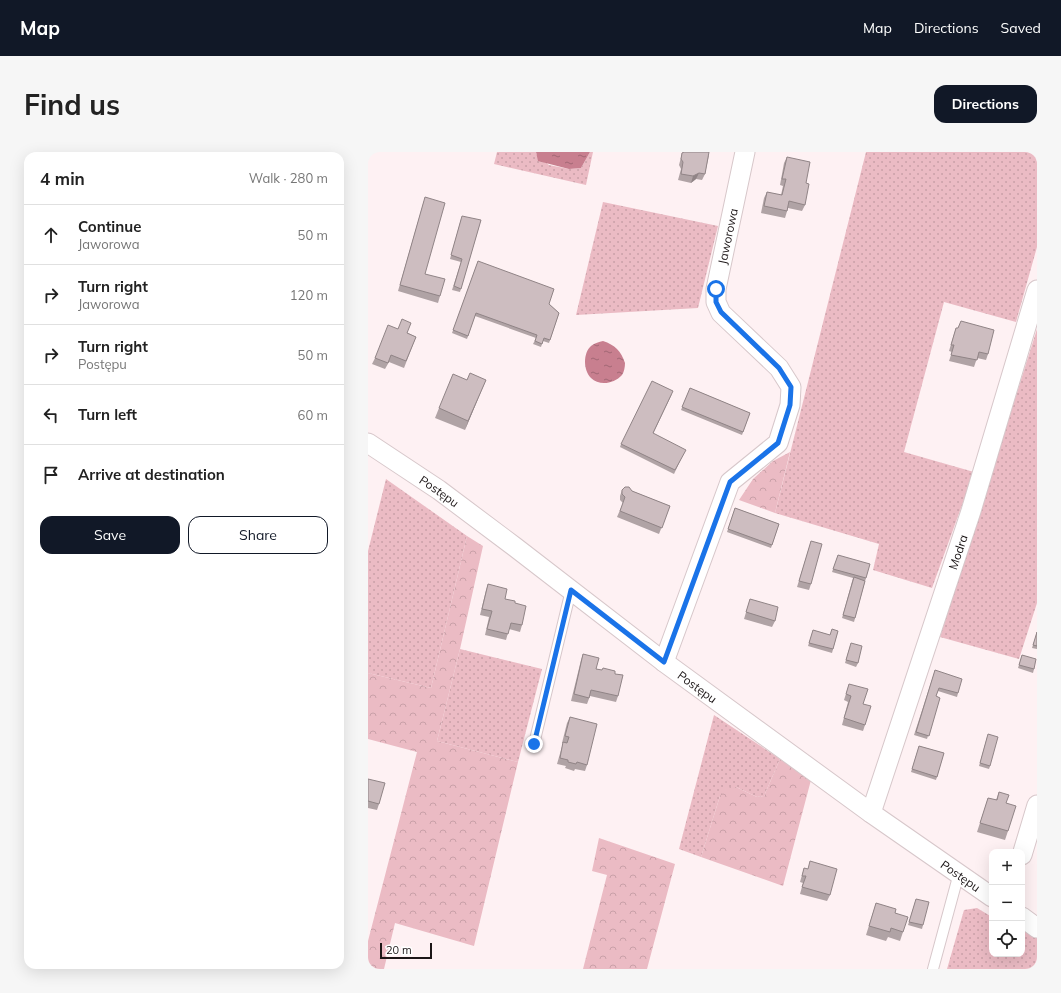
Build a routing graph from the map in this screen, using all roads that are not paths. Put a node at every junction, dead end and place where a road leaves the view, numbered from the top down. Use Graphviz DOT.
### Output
graph roads {
  1 [pos="745,152"];
  2 [pos="1037,290"];
  3 [pos="368,443"];
  4 [pos="571,590"];
  5 [pos="664,662"];
  6 [pos="534,744"];
  7 [pos="1037,805"];
  8 [pos="871,813"];
  9 [pos="1024,849"];
  10 [pos="958,873"];
  11 [pos="989,894"];
  12 [pos="1025,919"];
  13 [pos="1037,928"];
  14 [pos="934,969"];
  1 -- 5 [label="street, Jaworowa"];
  2 -- 8 [label="street, Modra"];
  3 -- 4 [label="street, Postępu"];
  4 -- 5 [label="street, Postępu"];
  4 -- 6 [label="lane"];
  5 -- 8 [label="street, Postępu"];
  7 -- 9 [label="street"];
  8 -- 10 [label="street, Postępu"];
  10 -- 11 [label="street, Postępu"];
  10 -- 14 [label="lane"];
  12 -- 13 [label="street"];
}
